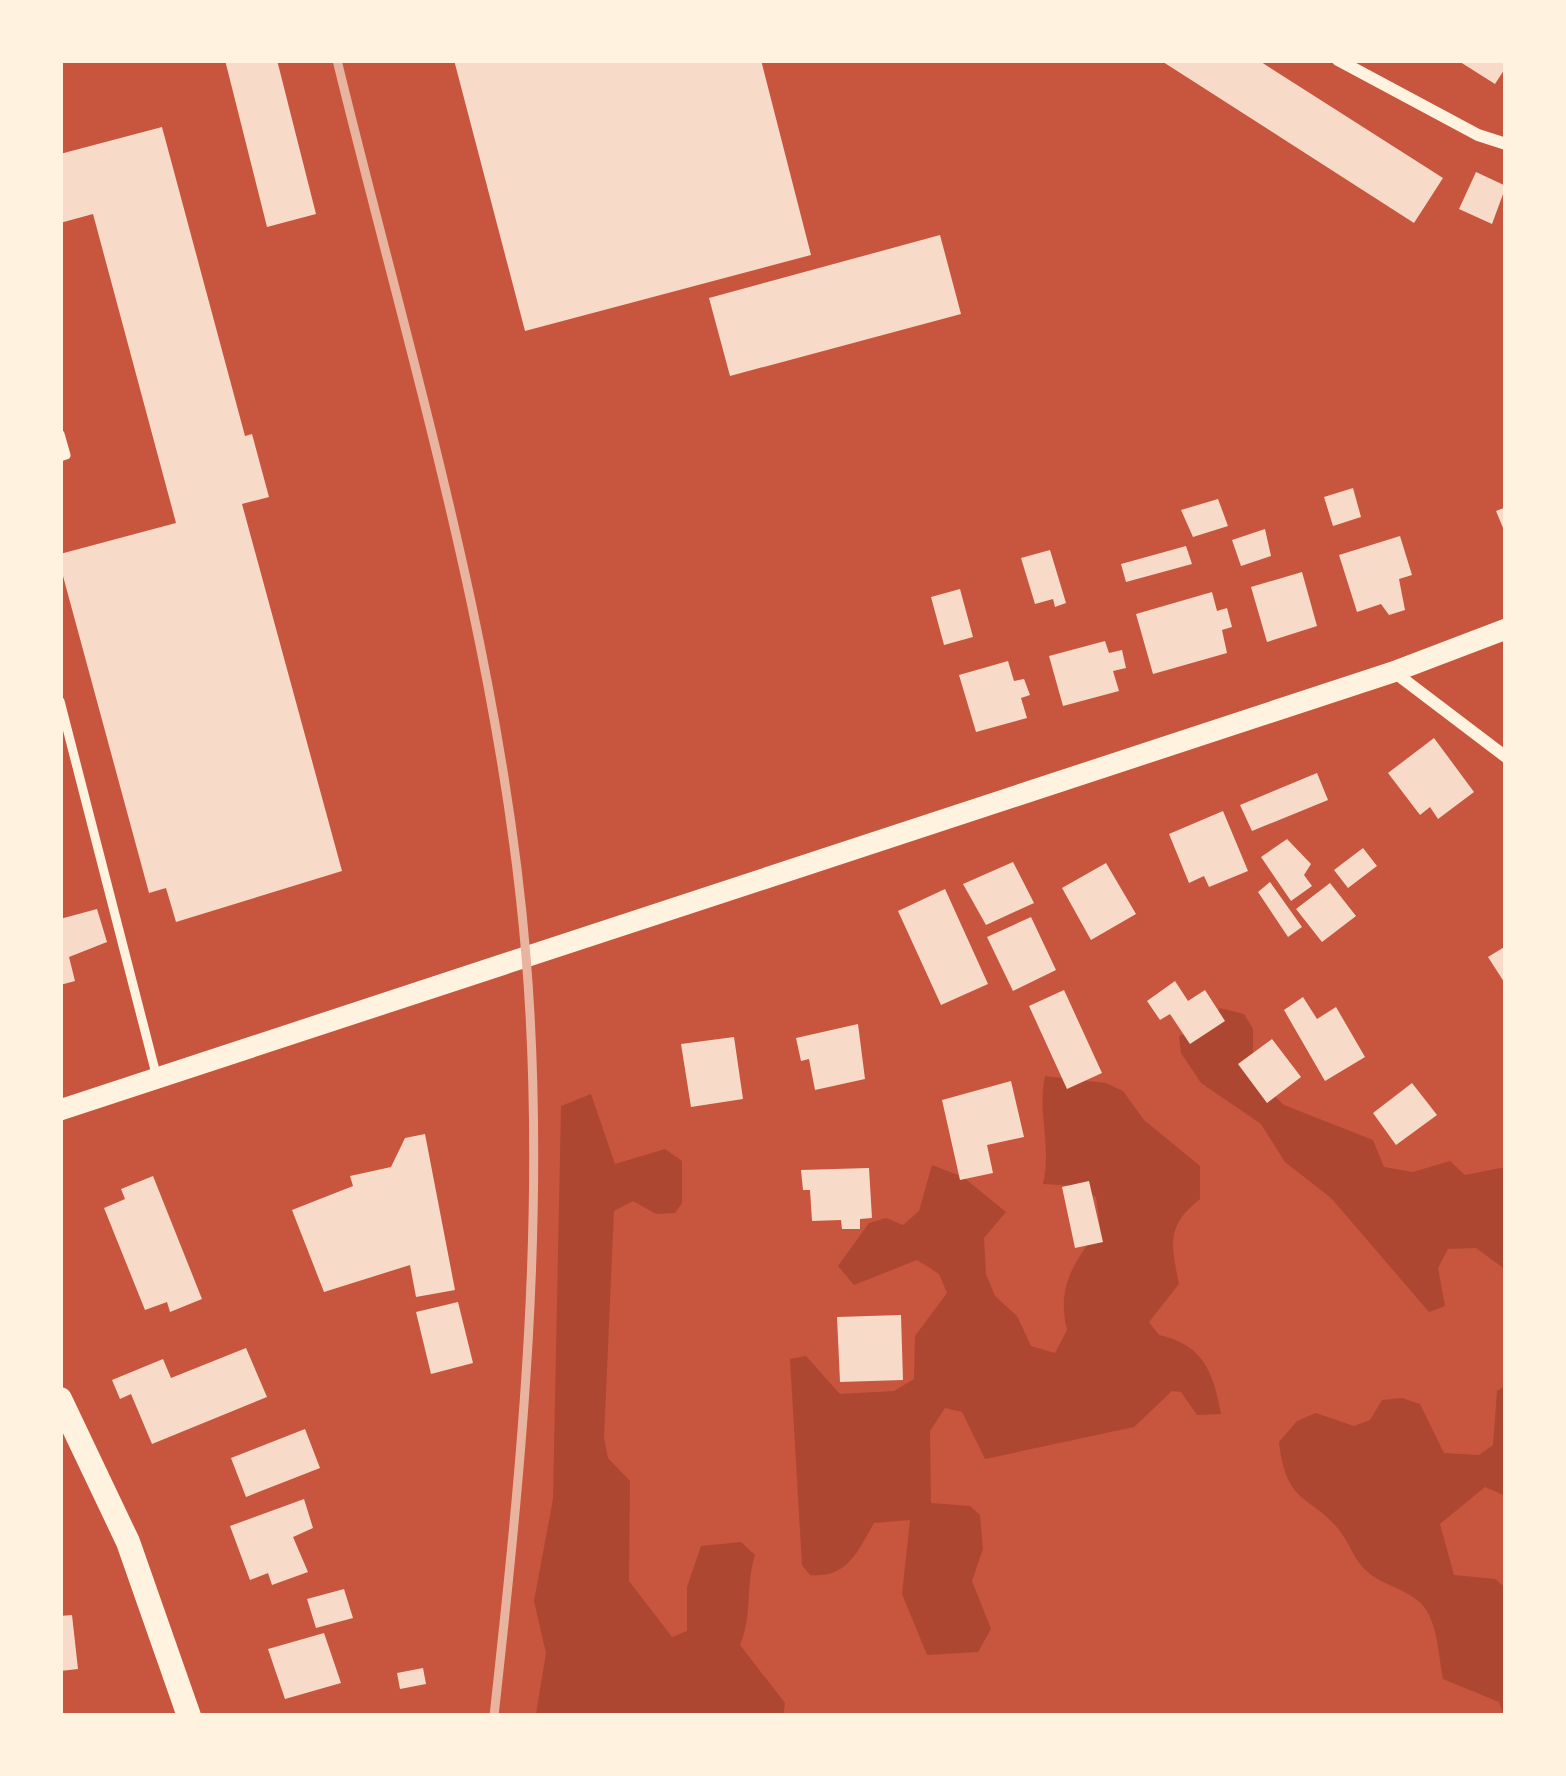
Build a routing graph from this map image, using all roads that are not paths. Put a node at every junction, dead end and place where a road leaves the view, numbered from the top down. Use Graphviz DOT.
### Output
graph roads {
  1 [pos="1339,60"];
  2 [pos="1506,144"];
  3 [pos="60,434"];
  4 [pos="60,457"];
  5 [pos="1506,629"];
  6 [pos="1393,672"];
  7 [pos="60,701"];
  8 [pos="1506,757"];
  9 [pos="157,1080"];
  10 [pos="60,1110"];
  11 [pos="60,1399"];
  12 [pos="189,1716"];
  1 -- 2 [label="street"];
  3 -- 4 [label="lane"];
  5 -- 6 [label="street"];
  6 -- 8 [label="street"];
  6 -- 9 [label="street"];
  7 -- 9 [label="lane"];
  9 -- 10 [label="street"];
  11 -- 12 [label="main road"];
}
